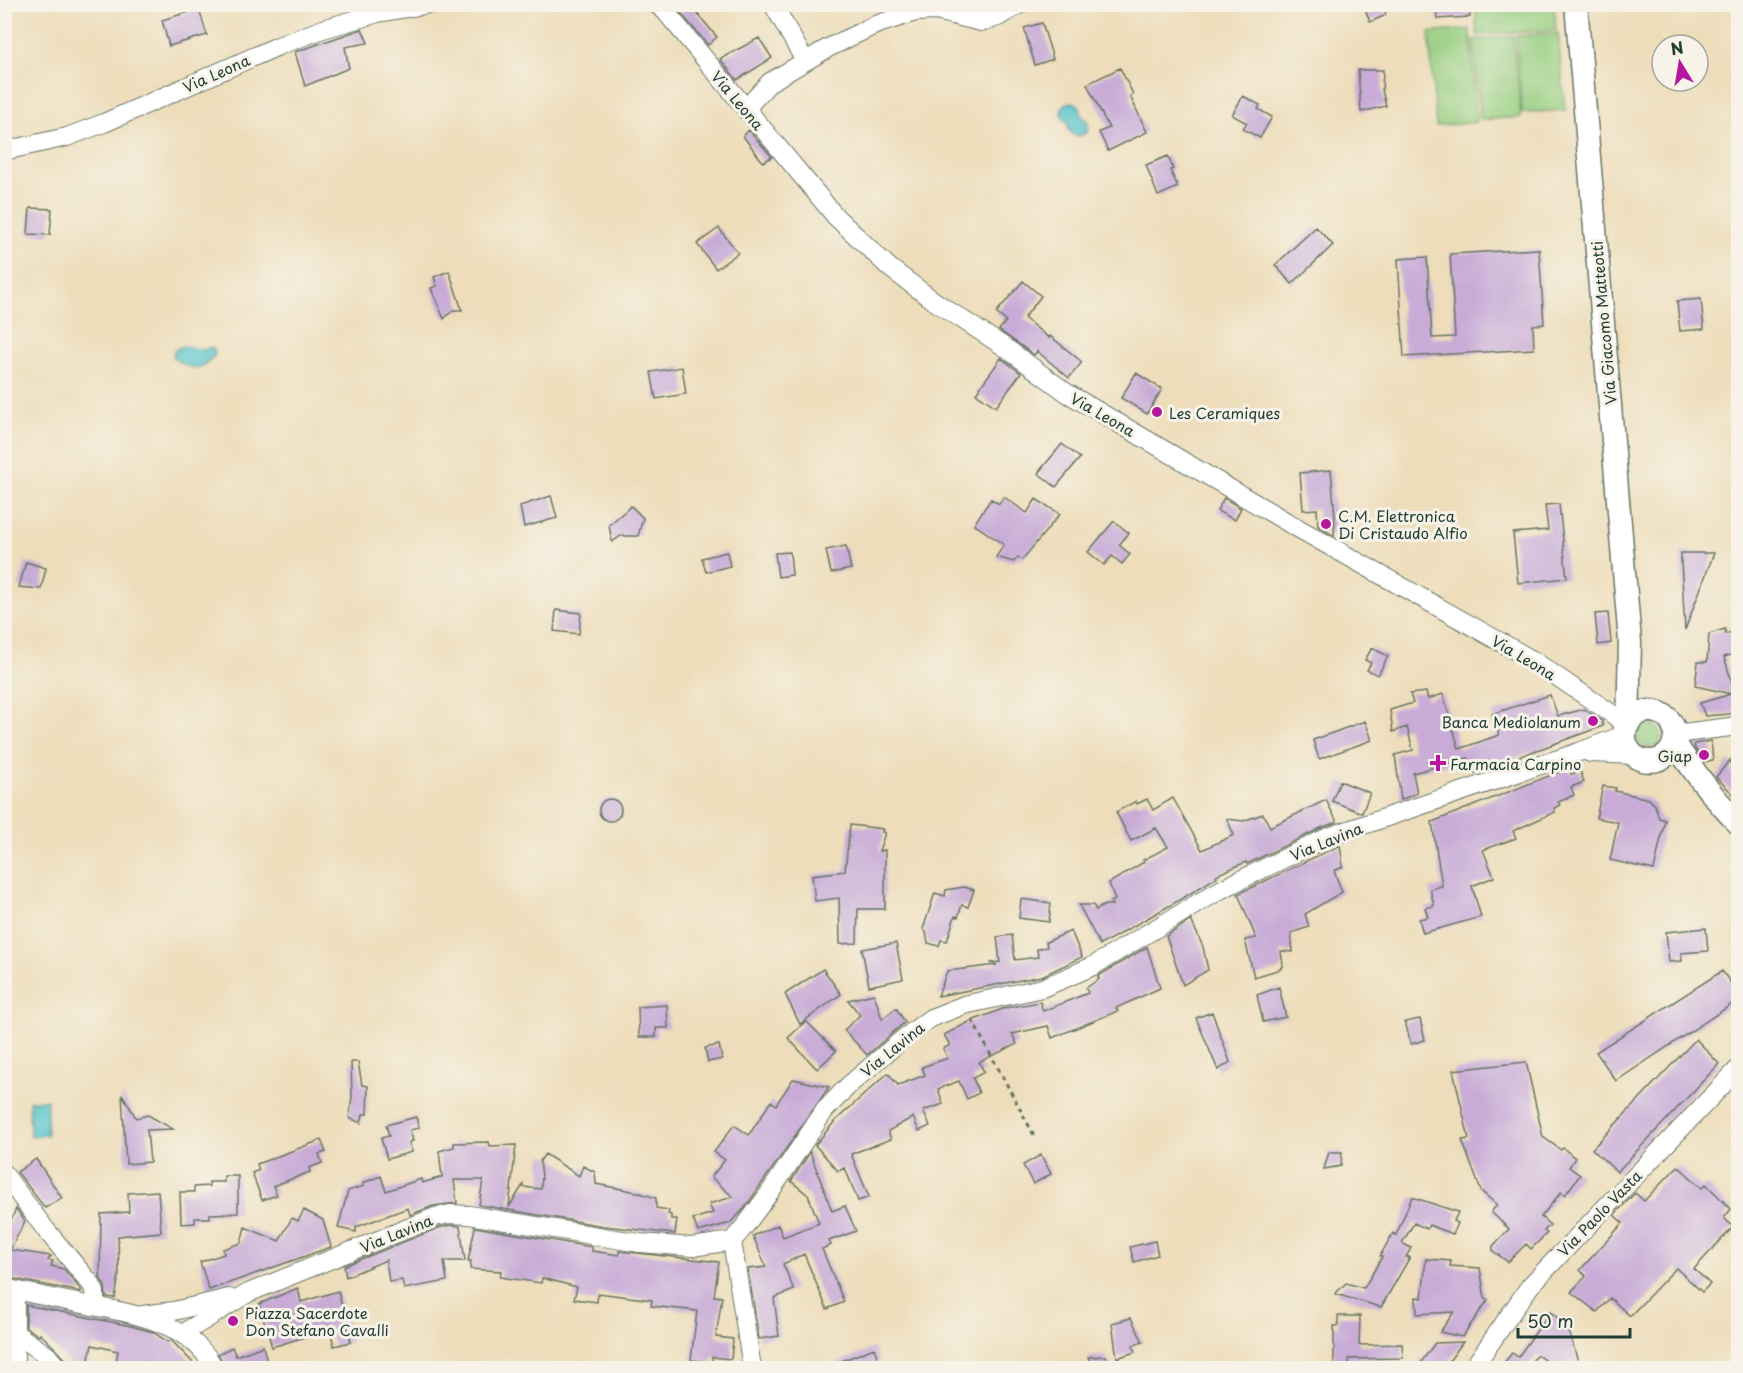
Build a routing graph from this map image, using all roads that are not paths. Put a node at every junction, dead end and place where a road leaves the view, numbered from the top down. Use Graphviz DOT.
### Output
graph roads {
  1 [pos="430,4"];
  2 [pos="656,4"];
  3 [pos="773,4"];
  4 [pos="1020,4"];
  5 [pos="1576,4"];
  6 [pos="805,61"];
  7 [pos="747,111"];
  8 [pos="4,151"];
  9 [pos="1630,642"];
  10 [pos="1663,714"];
  11 [pos="1738,726"];
  12 [pos="1627,729"];
  13 [pos="1675,738"];
  14 [pos="1579,752"];
  15 [pos="1644,758"];
  16 [pos="1714,798"];
  17 [pos="1738,823"];
  18 [pos="1738,1069"];
  19 [pos="4,1174"];
  20 [pos="732,1241"];
  21 [pos="10,1289"];
  22 [pos="248,1293"];
  23 [pos="95,1306"];
  24 [pos="140,1315"];
  25 [pos="15,1333"];
  26 [pos="185,1335"];
  27 [pos="15,1368"];
  28 [pos="58,1368"];
  29 [pos="214,1368"];
  30 [pos="752,1368"];
  31 [pos="1473,1368"];
  1 -- 8 [label="street, Via Leona"];
  2 -- 7 [label="street, Via Leona"];
  3 -- 6 [label="street"];
  4 -- 6 [label="street"];
  5 -- 9 [label="main road, Via Giacomo Matteotti"];
  6 -- 7 [label="street"];
  7 -- 12 [label="street, Via Leona"];
  9 -- 10 [label="main road"];
  9 -- 12 [label="main road"];
  10 -- 12 [label="main road"];
  10 -- 13 [label="main road"];
  11 -- 13 [label="street"];
  12 -- 14 [label="street, Via Lavina"];
  12 -- 15 [label="main road"];
  13 -- 15 [label="main road"];
  13 -- 16 [label="main road"];
  14 -- 15 [label="street"];
  14 -- 20 [label="street, Via Lavina"];
  15 -- 16 [label="main road"];
  16 -- 17 [label="main road"];
  18 -- 31 [label="street, Via Paolo Vasta"];
  19 -- 23 [label="street"];
  20 -- 22 [label="street, Via Lavina"];
  20 -- 30 [label="street"];
  21 -- 23 [label="street, Via Lavina"];
  21 -- 25 [label="street"];
  22 -- 24 [label="street, Via Lavina"];
  22 -- 26 [label="street, Via Lavina"];
  23 -- 24 [label="street, Via Lavina"];
  24 -- 26 [label="street, Via Lavina"];
  25 -- 27 [label="street"];
  25 -- 28 [label="street"];
  26 -- 29 [label="street, Via Lavina"];
}
